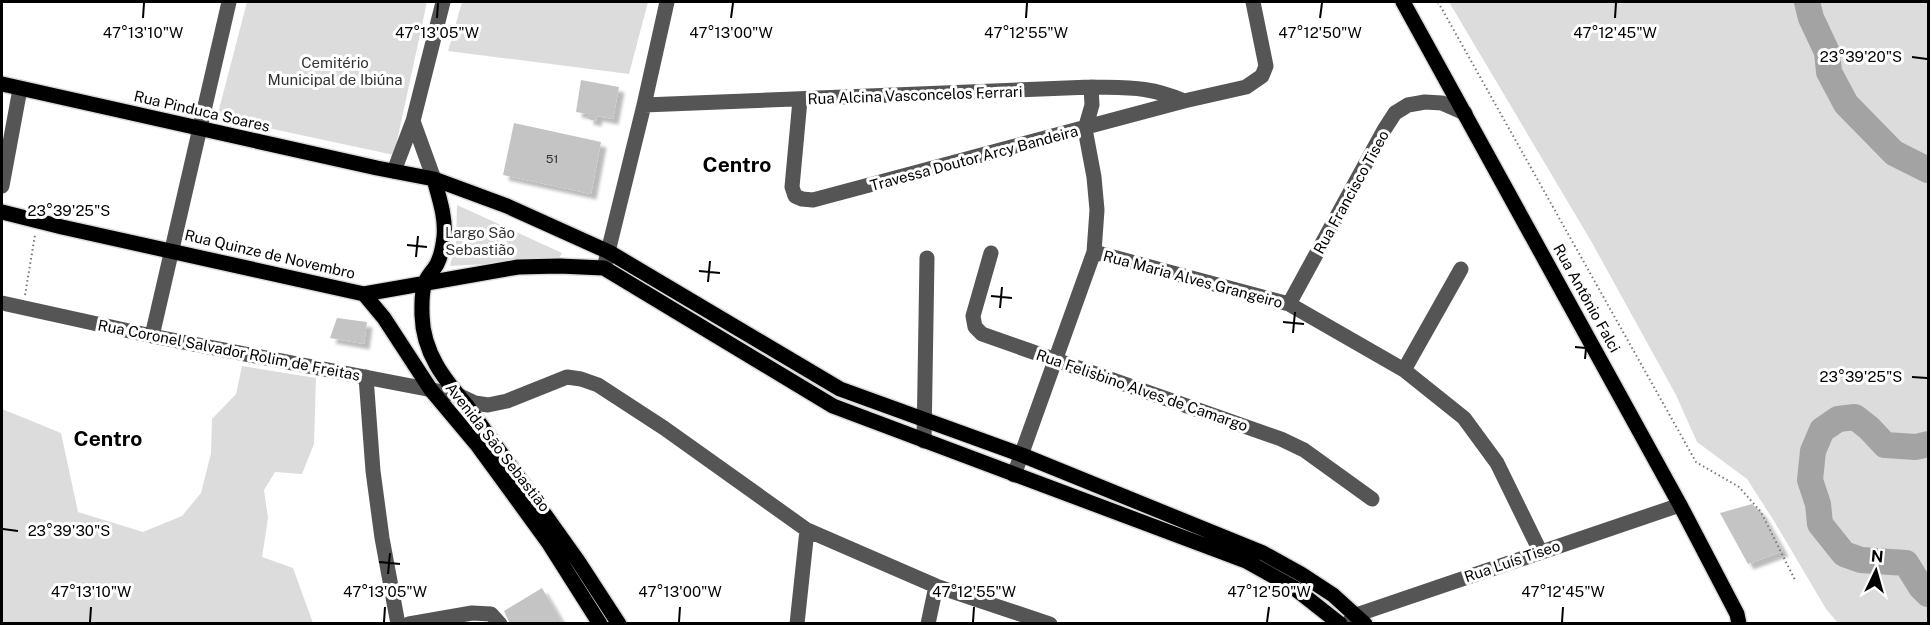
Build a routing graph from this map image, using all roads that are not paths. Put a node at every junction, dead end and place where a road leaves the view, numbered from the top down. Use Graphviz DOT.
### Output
graph roads {
  1 [pos="229,2"];
  2 [pos="443,2"];
  3 [pos="667,2"];
  4 [pos="1252,2"];
  5 [pos="1403,2"];
  6 [pos="2,84"];
  7 [pos="1091,87"];
  8 [pos="20,88"];
  9 [pos="800,100"];
  10 [pos="1184,101"];
  11 [pos="644,105"];
  12 [pos="1465,113"];
  13 [pos="413,121"];
  14 [pos="198,128"];
  15 [pos="1085,129"];
  16 [pos="394,171"];
  17 [pos="434,179"];
  18 [pos="2,186"];
  19 [pos="2,212"];
  20 [pos="171,251"];
  21 [pos="609,252"];
  22 [pos="1094,252"];
  23 [pos="991,253"];
  24 [pos="927,258"];
  25 [pos="604,268"];
  26 [pos="1461,269"];
  27 [pos="425,282"];
  28 [pos="364,294"];
  29 [pos="2,303"];
  30 [pos="1289,304"];
  31 [pos="152,336"];
  32 [pos="1056,360"];
  33 [pos="1404,370"];
  34 [pos="366,378"];
  35 [pos="840,389"];
  36 [pos="431,390"];
  37 [pos="458,395"];
  38 [pos="833,406"];
  39 [pos="925,421"];
  40 [pos="924,441"];
  41 [pos="1022,455"];
  42 [pos="1014,475"];
  43 [pos="1372,499"];
  44 [pos="1680,505"];
  45 [pos="807,530"];
  46 [pos="1540,551"];
  47 [pos="936,586"];
  48 [pos="1742,620"];
  49 [pos="1356,621"];
  50 [pos="398,624"];
  51 [pos="409,624"];
  52 [pos="500,624"];
  53 [pos="600,624"];
  54 [pos="619,624"];
  55 [pos="797,624"];
  56 [pos="927,624"];
  57 [pos="1050,624"];
  58 [pos="1340,624"];
  1 -- 14 [label="street"];
  2 -- 13 [label="street"];
  3 -- 11 [label="street"];
  4 -- 10 [label="street, Travessa Doutor Arcy Bandeira"];
  5 -- 12 [label="main road, Rua Antônio Falci"];
  6 -- 8 [label="main road, Rua Pinduca Soares"];
  7 -- 9 [label="street, Rua Alcina Vasconcelos Ferrari"];
  7 -- 10 [label="street, Rua Alcina Vasconcelos Ferrari"];
  7 -- 15 [label="street"];
  8 -- 14 [label="main road, Rua Pinduca Soares"];
  8 -- 18 [label="street"];
  9 -- 11 [label="street, Rua Alcina Vasconcelos Ferrari"];
  9 -- 15 [label="street, Travessa Doutor Arcy Bandeira"];
  10 -- 15 [label="street, Travessa Doutor Arcy Bandeira"];
  11 -- 21 [label="street"];
  12 -- 30 [label="street, Rua Francisco Tiseo"];
  12 -- 44 [label="main road, Rua Antônio Falci"];
  13 -- 16 [label="street"];
  13 -- 17 [label="street"];
  14 -- 16 [label="main road, Rua Pinduca Soares"];
  14 -- 20 [label="street"];
  15 -- 22 [label="street"];
  16 -- 17 [label="main road, Rua Pinduca Soares"];
  17 -- 21 [label="main road, Rua Pinduca Soares"];
  17 -- 27 [label="main road"];
  19 -- 20 [label="main road, Rua Quinze de Novembro"];
  20 -- 28 [label="main road, Rua Quinze de Novembro"];
  20 -- 31 [label="street"];
  21 -- 25 [label="street"];
  21 -- 35 [label="main road, Rua Pinduca Soares"];
  22 -- 30 [label="street, Rua Maria Alves Grangeiro"];
  22 -- 32 [label="street"];
  23 -- 32 [label="street, Rua Felisbino Alves de Camargo"];
  24 -- 39 [label="street"];
  25 -- 27 [label="main road, Rua Quinze de Novembro"];
  25 -- 38 [label="main road"];
  26 -- 33 [label="street"];
  27 -- 28 [label="main road, Rua Quinze de Novembro"];
  27 -- 37 [label="main road, Avenida São Sebastião"];
  28 -- 36 [label="main road, Avenida São Sebastião"];
  29 -- 31 [label="street, Rua Coronel Salvador Rolim de Freitas"];
  30 -- 33 [label="street, Rua Maria Alves Grangeiro"];
  31 -- 34 [label="street, Rua Coronel Salvador Rolim de Freitas"];
  32 -- 41 [label="street"];
  32 -- 43 [label="street, Rua Felisbino Alves de Camargo"];
  33 -- 46 [label="street, Rua Maria Alves Grangeiro"];
  34 -- 36 [label="street, Rua Coronel Salvador Rolim de Freitas"];
  34 -- 50 [label="street"];
  35 -- 38 [label="main road"];
  35 -- 39 [label="main road, Rua Pinduca Soares"];
  36 -- 37 [label="street, Rua Coronel Salvador Rolim de Freitas"];
  36 -- 53 [label="main road, Avenida São Sebastião"];
  37 -- 45 [label="street, Rua Coronel Salvador Rolim de Freitas"];
  37 -- 54 [label="main road, Avenida São Sebastião"];
  38 -- 40 [label="main road"];
  39 -- 40 [label="street"];
  39 -- 41 [label="main road, Rua Pinduca Soares"];
  40 -- 42 [label="main road"];
  41 -- 42 [label="street"];
  41 -- 49 [label="main road, Rua Pinduca Soares"];
  42 -- 58 [label="main road"];
  44 -- 46 [label="street, Rua Luís Tiseo"];
  44 -- 48 [label="main road, Rua Antônio Falci"];
  45 -- 47 [label="street, Rua Coronel Salvador Rolim de Freitas"];
  45 -- 55 [label="street"];
  46 -- 49 [label="street, Rua Luís Tiseo"];
  47 -- 56 [label="street"];
  47 -- 57 [label="street, Rua Coronel Salvador Rolim de Freitas"];
  51 -- 52 [label="street"];
}
